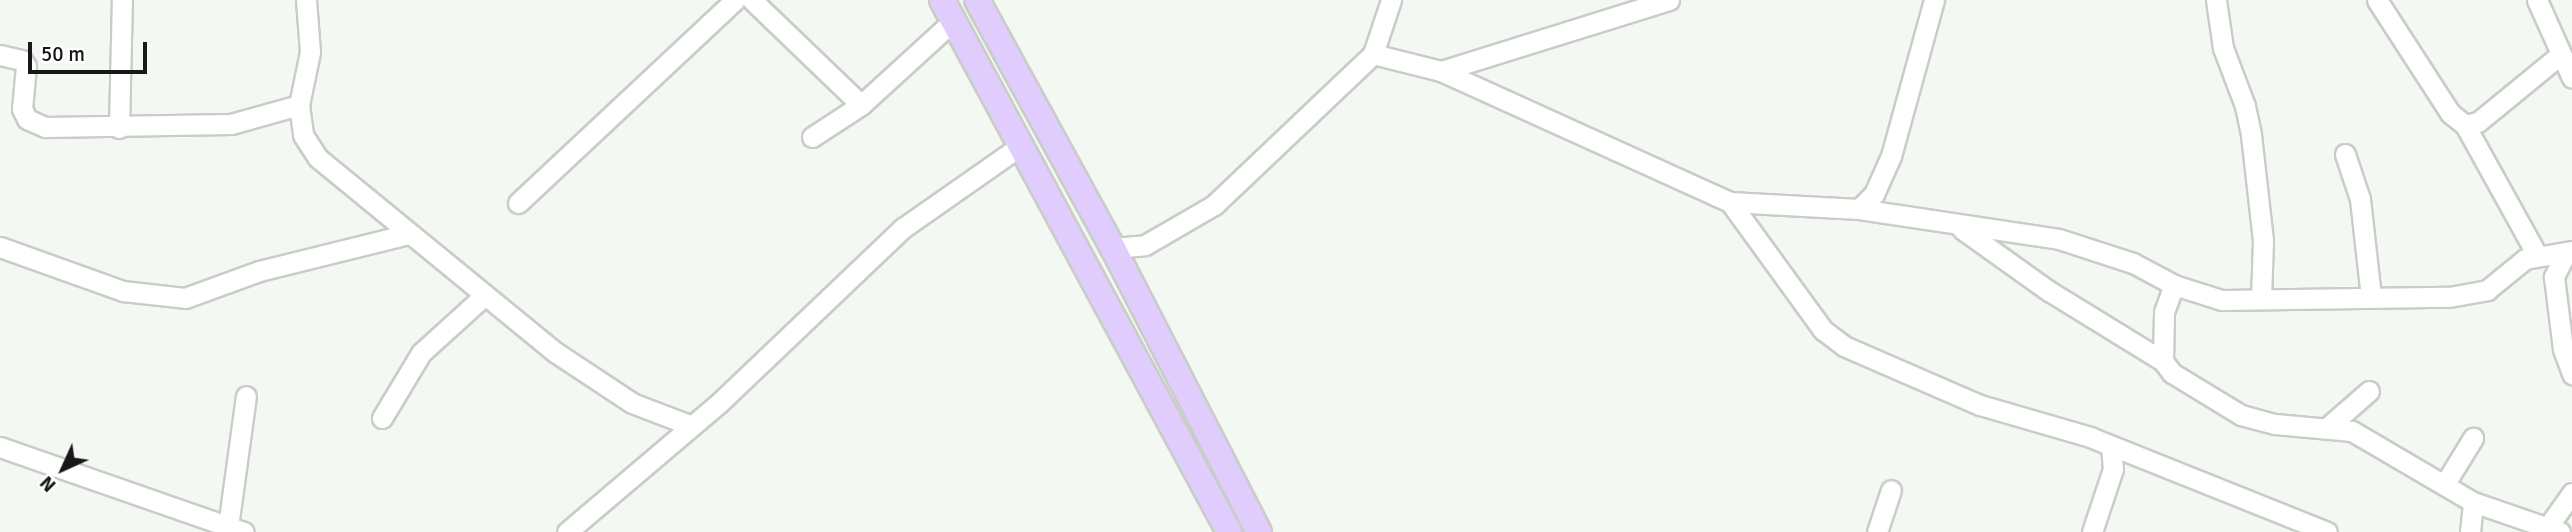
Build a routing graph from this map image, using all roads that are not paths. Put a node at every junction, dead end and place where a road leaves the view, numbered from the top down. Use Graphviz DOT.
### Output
graph roads {
  1 [pos="122,0"];
  2 [pos="306,0"];
  3 [pos="735,0"];
  4 [pos="752,0"];
  5 [pos="976,0"];
  6 [pos="1391,0"];
  7 [pos="1669,0"];
  8 [pos="1934,0"];
  9 [pos="2216,0"];
  10 [pos="2377,0"];
  11 [pos="2537,0"];
  12 [pos="948,10"];
  13 [pos="1373,54"];
  14 [pos="2561,54"];
  15 [pos="0,55"];
  16 [pos="1441,71"];
  17 [pos="2572,78"];
  18 [pos="299,105"];
  19 [pos="862,105"];
  20 [pos="2465,125"];
  21 [pos="120,128"];
  22 [pos="812,136"];
  23 [pos="1020,146"];
  24 [pos="2345,155"];
  25 [pos="1730,202"];
  26 [pos="518,203"];
  27 [pos="1859,209"];
  28 [pos="1961,228"];
  29 [pos="409,234"];
  30 [pos="0,247"];
  31 [pos="1113,248"];
  32 [pos="2569,252"];
  33 [pos="2537,255"];
  34 [pos="2174,285"];
  35 [pos="485,295"];
  36 [pos="2371,297"];
  37 [pos="2261,298"];
  38 [pos="2163,361"];
  39 [pos="2572,374"];
  40 [pos="2370,391"];
  41 [pos="246,396"];
  42 [pos="382,418"];
  43 [pos="692,426"];
  44 [pos="2329,426"];
  45 [pos="2473,438"];
  46 [pos="2111,446"];
  47 [pos="0,447"];
  48 [pos="2131,454"];
  49 [pos="2112,468"];
  50 [pos="2446,482"];
  51 [pos="1891,490"];
  52 [pos="2572,493"];
  53 [pos="2473,502"];
  54 [pos="236,530"];
  55 [pos="2553,530"];
  56 [pos="567,532"];
  57 [pos="1229,532"];
  58 [pos="1259,532"];
  59 [pos="1877,532"];
  60 [pos="2092,532"];
  61 [pos="2327,532"];
  62 [pos="2470,532"];
  1 -- 21 [label="street"];
  2 -- 18 [label="street"];
  3 -- 26 [label="street"];
  4 -- 19 [label="street"];
  5 -- 31 [label="main road"];
  6 -- 13 [label="street"];
  7 -- 16 [label="street"];
  8 -- 27 [label="street"];
  9 -- 37 [label="street"];
  10 -- 20 [label="street"];
  11 -- 14 [label="street"];
  12 -- 19 [label="street"];
  12 -- 23 [label="main road"];
  13 -- 16 [label="street"];
  13 -- 31 [label="street"];
  14 -- 17 [label="street"];
  14 -- 20 [label="street"];
  15 -- 21 [label="street"];
  16 -- 25 [label="street"];
  18 -- 21 [label="street"];
  18 -- 29 [label="street"];
  19 -- 22 [label="street"];
  20 -- 33 [label="street"];
  23 -- 43 [label="street"];
  23 -- 57 [label="main road"];
  24 -- 36 [label="street"];
  25 -- 27 [label="street"];
  25 -- 46 [label="street"];
  27 -- 28 [label="street"];
  28 -- 34 [label="street"];
  28 -- 38 [label="street"];
  29 -- 30 [label="street"];
  29 -- 35 [label="street"];
  31 -- 58 [label="main road"];
  32 -- 33 [label="street"];
  32 -- 39 [label="street"];
  33 -- 36 [label="street"];
  34 -- 37 [label="street"];
  34 -- 38 [label="street"];
  35 -- 42 [label="street"];
  35 -- 43 [label="street"];
  36 -- 37 [label="street"];
  38 -- 44 [label="street"];
  40 -- 44 [label="street"];
  41 -- 54 [label="street"];
  43 -- 56 [label="street"];
  44 -- 50 [label="street"];
  45 -- 50 [label="street"];
  46 -- 48 [label="street"];
  46 -- 49 [label="street"];
  47 -- 54 [label="street"];
  48 -- 49 [label="street"];
  48 -- 61 [label="street"];
  49 -- 60 [label="street"];
  50 -- 53 [label="street"];
  51 -- 59 [label="street"];
  52 -- 55 [label="street"];
  53 -- 55 [label="street"];
  53 -- 62 [label="street"];
}
